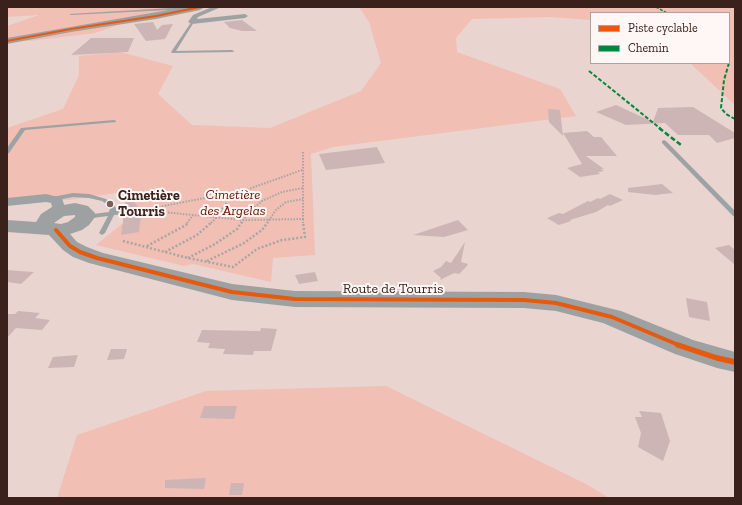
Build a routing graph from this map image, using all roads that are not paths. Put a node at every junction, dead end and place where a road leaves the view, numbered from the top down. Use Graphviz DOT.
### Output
graph roads {
  1 [pos="200,7"];
  2 [pos="218,7"];
  3 [pos="70,14"];
  4 [pos="246,16"];
  5 [pos="192,22"];
  6 [pos="7,41"];
  7 [pos="232,51"];
  8 [pos="114,121"];
  9 [pos="664,142"];
  10 [pos="7,152"];
  11 [pos="7,202"];
  12 [pos="144,210"];
  13 [pos="112,213"];
  14 [pos="735,215"];
  15 [pos="62,222"];
  16 [pos="14,226"];
  17 [pos="102,233"];
  18 [pos="735,362"];
  1 -- 3 [label="lane"];
  1 -- 6 [label="street"];
  2 -- 5 [label="street"];
  4 -- 5 [label="street"];
  5 -- 7 [label="lane"];
  8 -- 10 [label="lane"];
  9 -- 14 [label="lane"];
  11 -- 15 [label="street"];
  12 -- 13 [label="lane"];
  13 -- 15 [label="lane"];
  13 -- 15 [label="lane"];
  13 -- 17 [label="lane"];
  15 -- 16 [label="street, Route de Tourris"];
  15 -- 18 [label="street, Route de Tourris"];
}
